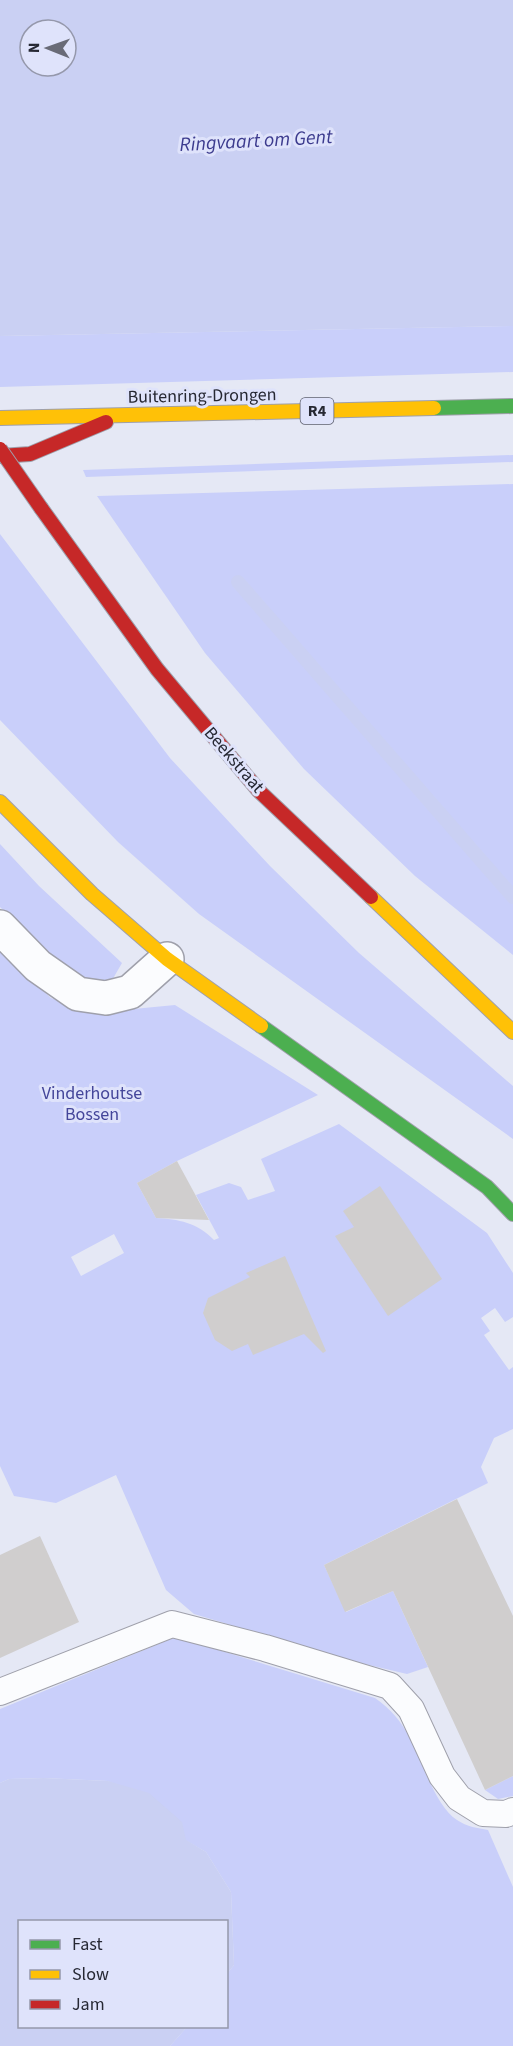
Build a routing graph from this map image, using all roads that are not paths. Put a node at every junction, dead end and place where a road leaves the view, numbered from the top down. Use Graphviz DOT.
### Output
graph roads {
  1 [pos="513,406"];
  2 [pos="120,416"];
  3 [pos="0,418"];
  4 [pos="0,449"];
  5 [pos="0,456"];
  6 [pos="0,802"];
  7 [pos="0,927"];
  8 [pos="167,959"];
  9 [pos="513,1032"];
  10 [pos="513,1214"];
  11 [pos="0,1692"];
  12 [pos="511,1819"];
  1 -- 2 [label="main road, Buitenring-Drongen / R4"];
  2 -- 3 [label="main road, Buitenring-Drongen / R4"];
  2 -- 5 [label="main road"];
  4 -- 9 [label="main road, Beekstraat, bridge"];
  6 -- 8 [label="main road"];
  7 -- 8 [label="street"];
  8 -- 10 [label="main road"];
  11 -- 12 [label="lane"];
}
